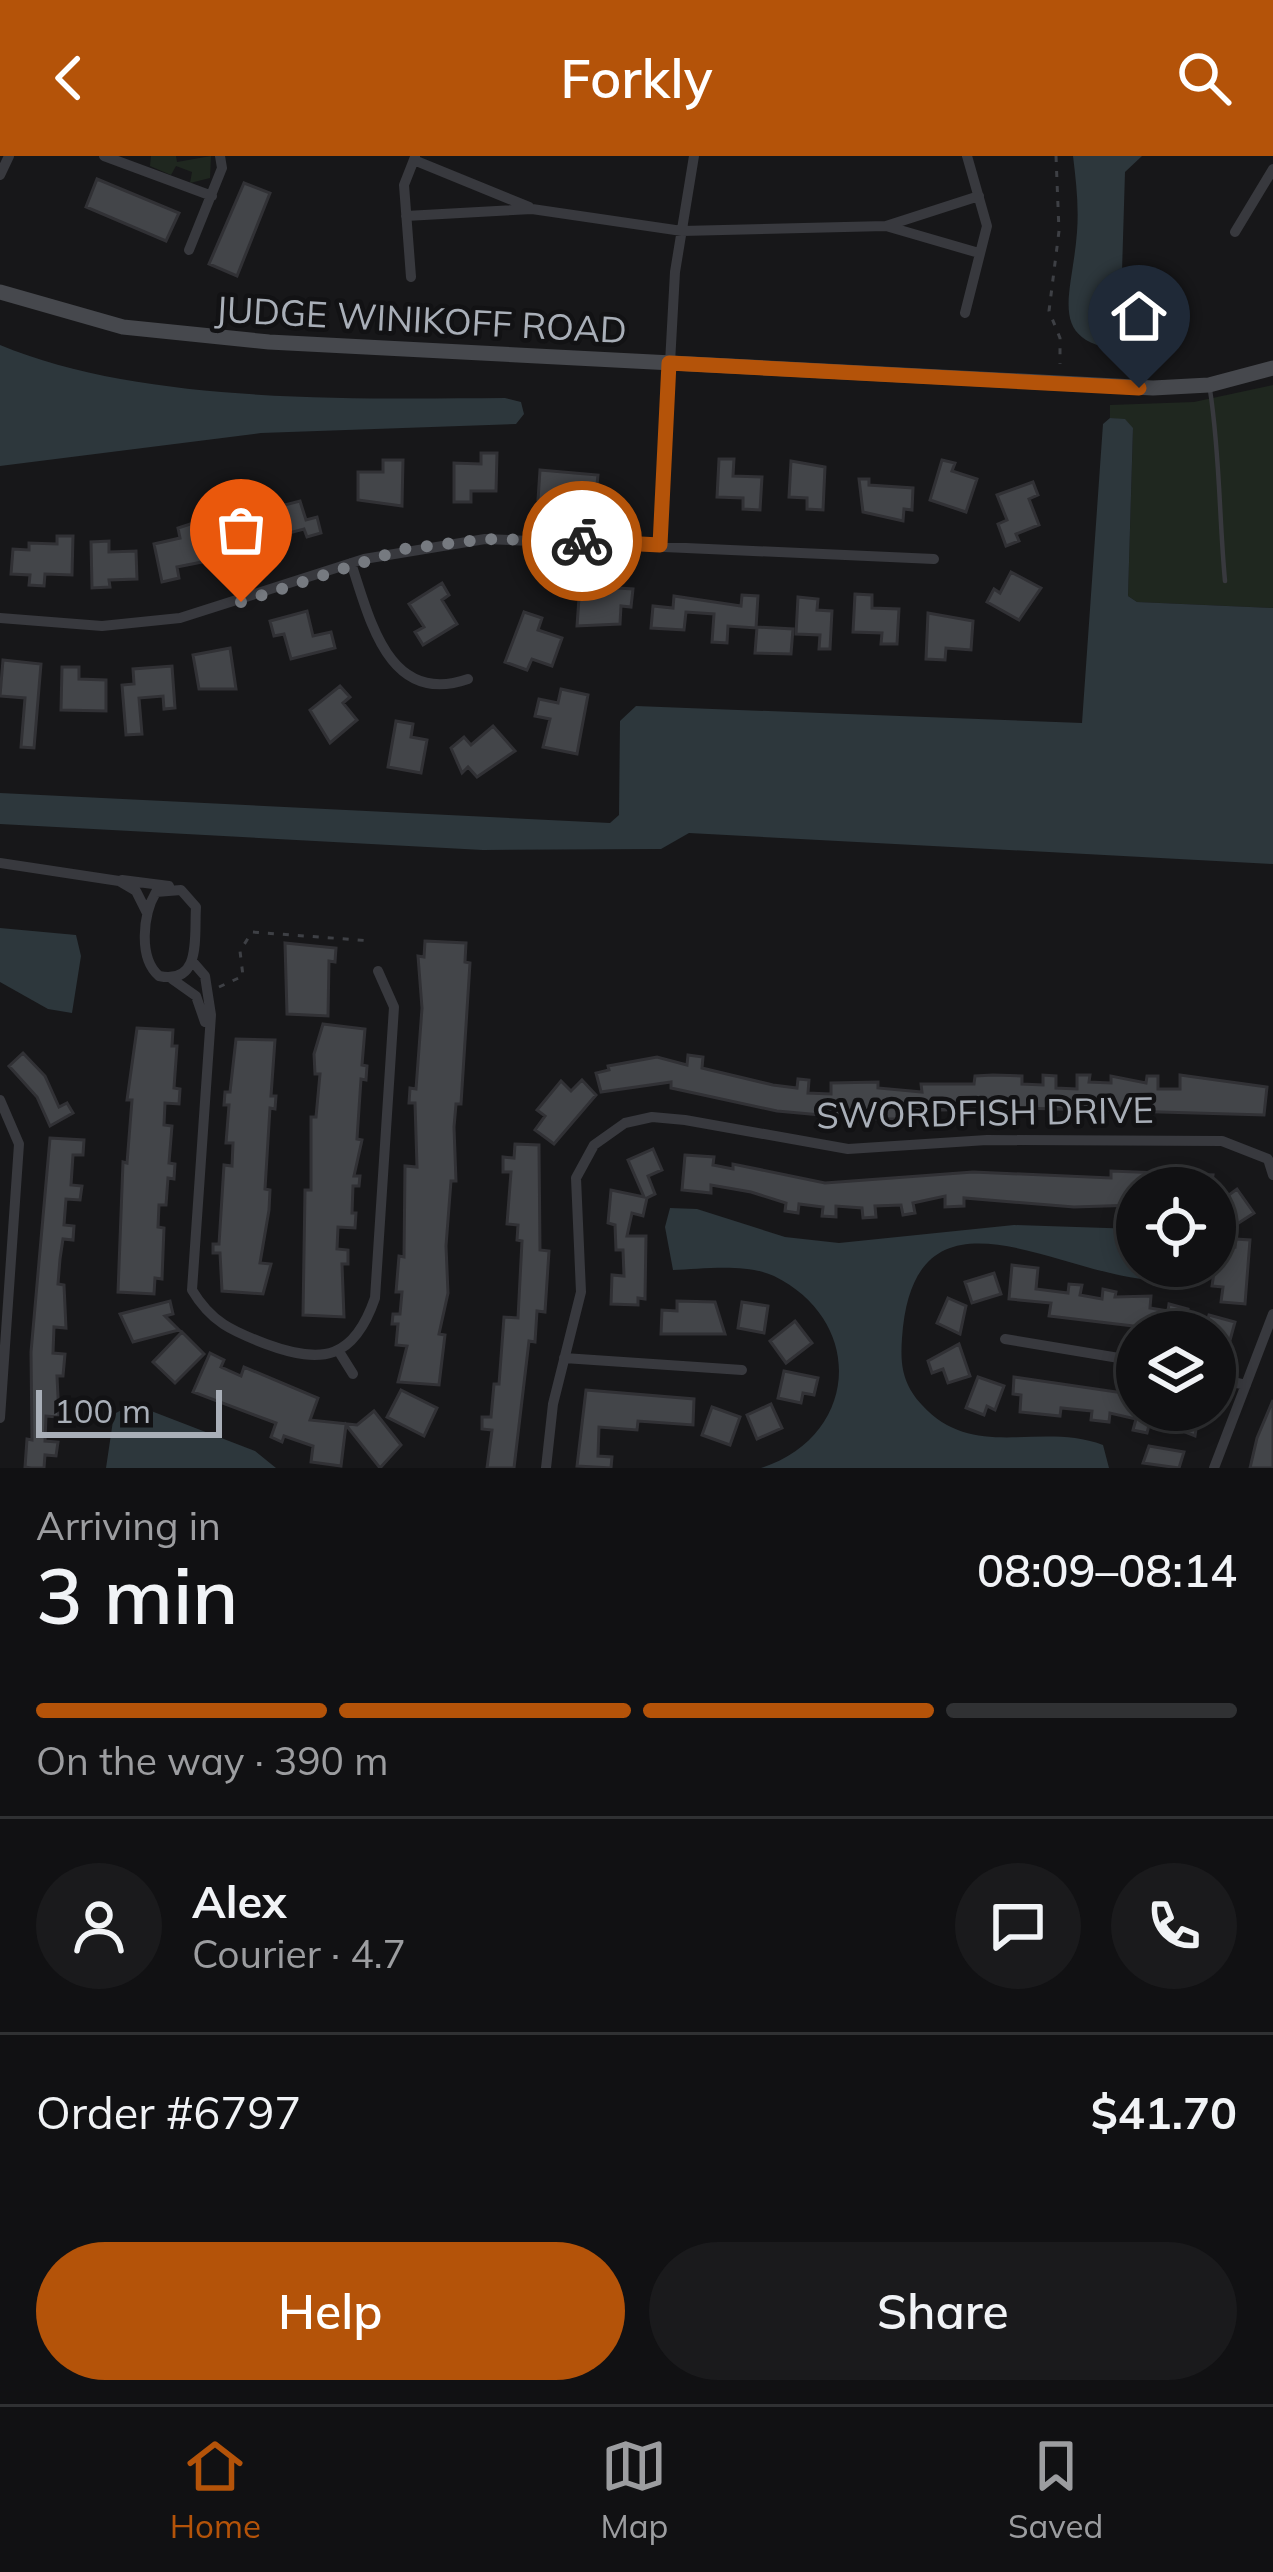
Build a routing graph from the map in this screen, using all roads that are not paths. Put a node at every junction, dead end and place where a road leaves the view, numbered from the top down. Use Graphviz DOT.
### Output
graph roads {
  1 [pos="9,156"];
  2 [pos="104,156"];
  3 [pos="220,156"];
  4 [pos="694,156"];
  5 [pos="967,156"];
  6 [pos="415,158"];
  7 [pos="136,159"];
  8 [pos="1273,169"];
  9 [pos="0,175"];
  10 [pos="212,196"];
  11 [pos="979,196"];
  12 [pos="532,209"];
  13 [pos="406,216"];
  14 [pos="886,226"];
  15 [pos="682,231"];
  16 [pos="1235,232"];
  17 [pos="188,250"];
  18 [pos="979,253"];
  19 [pos="411,277"];
  20 [pos="0,292"];
  21 [pos="965,313"];
  22 [pos="669,363"];
  23 [pos="1273,368"];
  24 [pos="1209,385"];
  25 [pos="660,545"];
  26 [pos="934,560"];
  27 [pos="351,563"];
  28 [pos="1225,581"];
  29 [pos="0,618"];
  30 [pos="468,679"];
  31 [pos="0,863"];
  32 [pos="119,880"];
  33 [pos="181,890"];
  34 [pos="148,915"];
  35 [pos="193,962"];
  36 [pos="378,971"];
  37 [pos="172,979"];
  38 [pos="208,1030"];
  39 [pos="0,1100"];
  40 [pos="1270,1160"];
  41 [pos="1273,1175"];
  42 [pos="4,1307"];
  43 [pos="1273,1314"];
  44 [pos="1005,1339"];
  45 [pos="338,1350"];
  46 [pos="564,1358"];
  47 [pos="1116,1358"];
  48 [pos="742,1370"];
  49 [pos="353,1374"];
  50 [pos="1236,1383"];
  51 [pos="1246,1385"];
  52 [pos="0,1418"];
  53 [pos="546,1468"];
  54 [pos="1214,1468"];
  1 -- 9 [label="street"];
  2 -- 7 [label="street"];
  3 -- 10 [label="street"];
  4 -- 15 [label="street"];
  5 -- 11 [label="street"];
  6 -- 12 [label="street"];
  6 -- 13 [label="street"];
  7 -- 10 [label="street"];
  8 -- 16 [label="street"];
  10 -- 17 [label="street"];
  11 -- 14 [label="street"];
  11 -- 18 [label="street"];
  12 -- 13 [label="street"];
  12 -- 15 [label="street"];
  13 -- 19 [label="street"];
  14 -- 15 [label="street"];
  14 -- 18 [label="street"];
  15 -- 22 [label="street"];
  18 -- 21 [label="street"];
  20 -- 22 [label="street, JUDGE WINIKOFF ROAD"];
  22 -- 24 [label="street, JUDGE WINIKOFF ROAD"];
  22 -- 25 [label="street"];
  23 -- 24 [label="street, JUDGE WINIKOFF ROAD"];
  24 -- 28 [label="lane"];
  25 -- 26 [label="street"];
  25 -- 27 [label="street"];
  27 -- 29 [label="street"];
  27 -- 30 [label="street"];
  31 -- 32 [label="street"];
  32 -- 33 [label="street"];
  32 -- 34 [label="street"];
  33 -- 34 [label="street"];
  33 -- 35 [label="street"];
  34 -- 37 [label="street"];
  35 -- 37 [label="street"];
  35 -- 38 [label="street"];
  36 -- 45 [label="street"];
  37 -- 38 [label="street"];
  38 -- 45 [label="street"];
  39 -- 42 [label="street"];
  40 -- 41 [label="street, SWORDFISH DRIVE"];
  40 -- 46 [label="street, SWORDFISH DRIVE"];
  42 -- 52 [label="street"];
  43 -- 51 [label="street"];
  44 -- 47 [label="street"];
  45 -- 49 [label="street"];
  46 -- 48 [label="street"];
  46 -- 53 [label="street, SWORDFISH DRIVE"];
  50 -- 51 [label="street"];
  51 -- 54 [label="street"];
}
